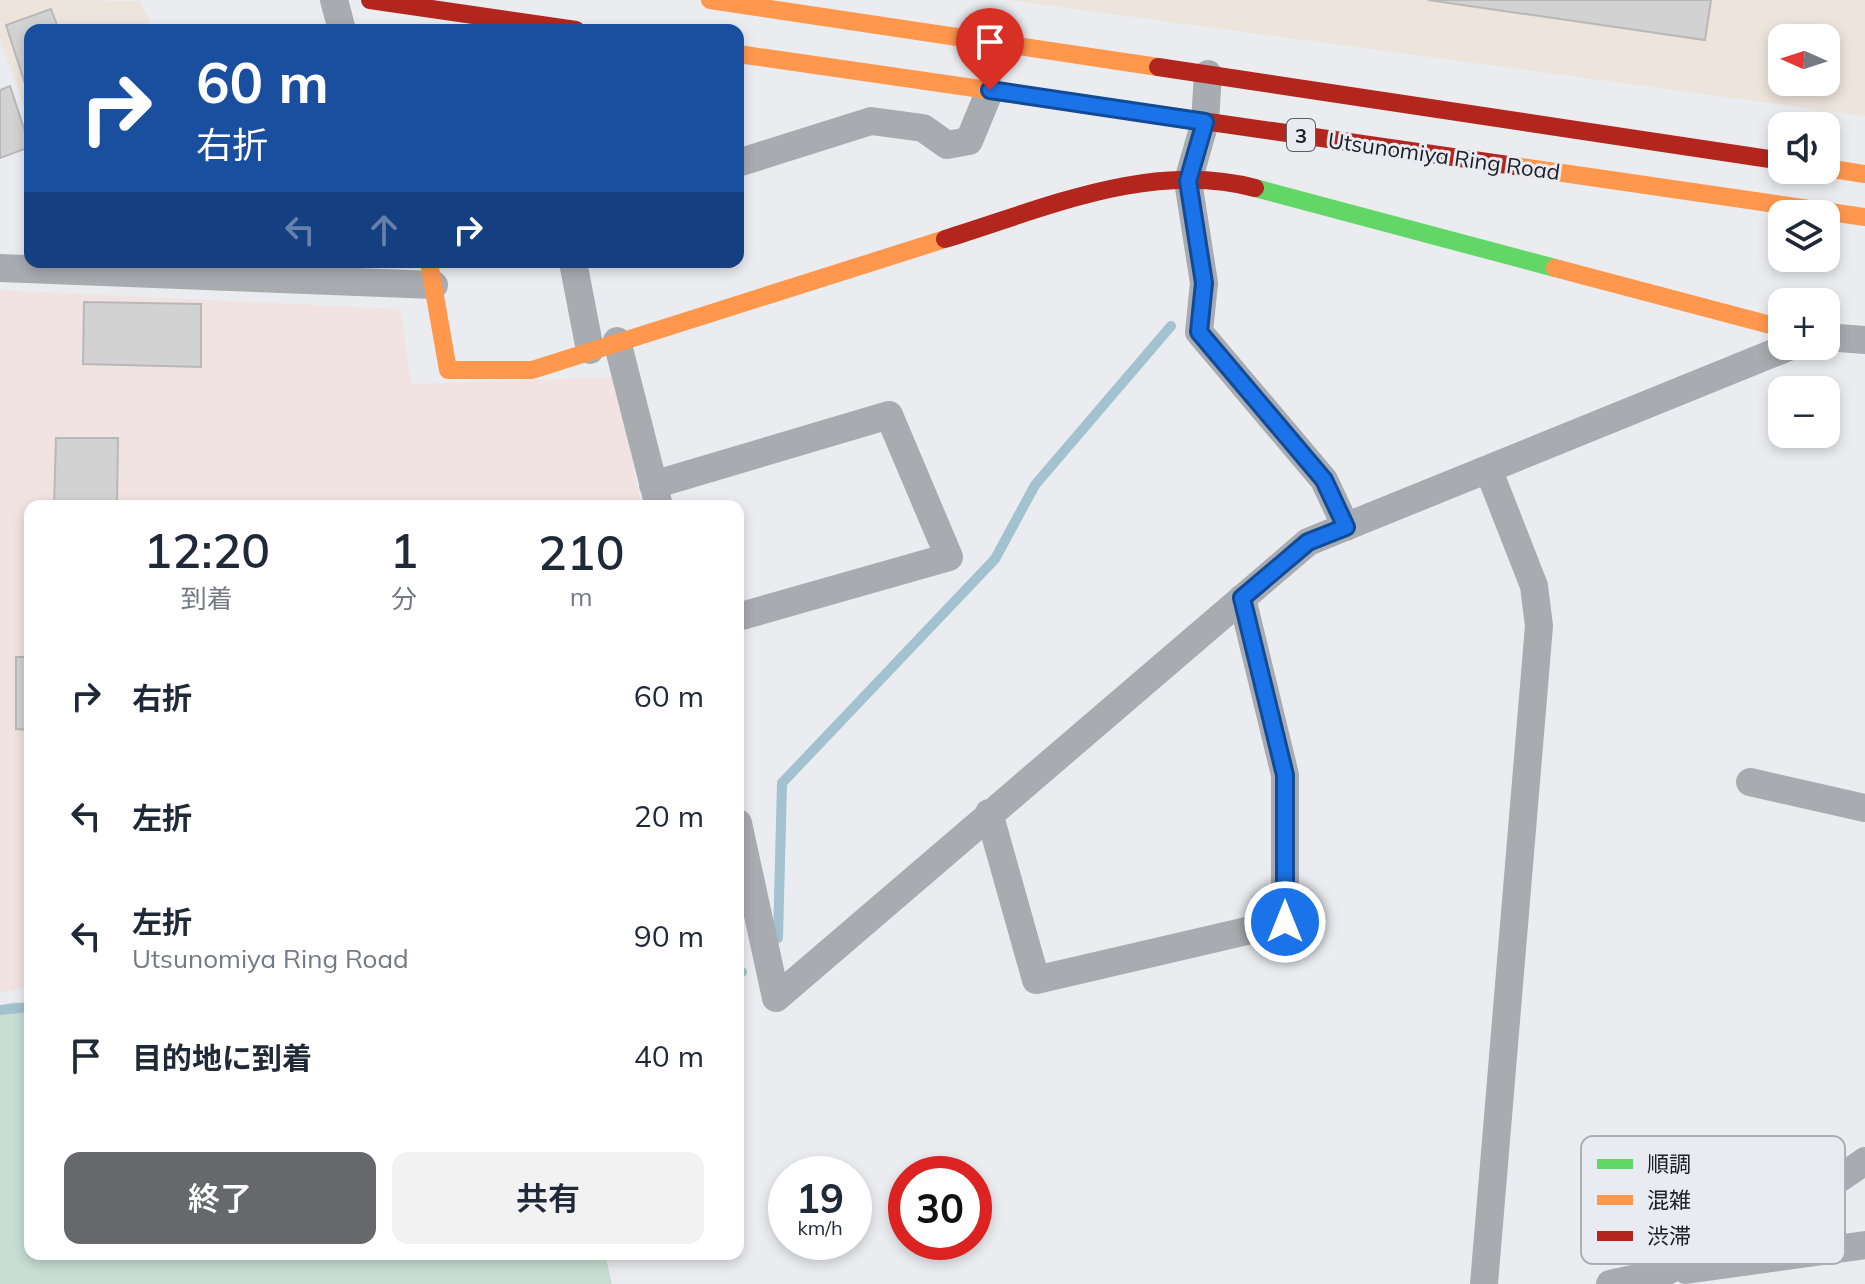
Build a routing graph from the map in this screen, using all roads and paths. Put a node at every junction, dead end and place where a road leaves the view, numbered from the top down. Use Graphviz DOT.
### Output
graph roads {
  1 [pos="334,0"];
  2 [pos="370,0"];
  3 [pos="710,0"];
  4 [pos="340,24"];
  5 [pos="535,24"];
  6 [pos="744,55"];
  7 [pos="1208,74"];
  8 [pos="990,90"];
  9 [pos="1205,122"];
  10 [pos="1768,159"];
  11 [pos="744,161"];
  12 [pos="1840,169"];
  13 [pos="1865,171"];
  14 [pos="1188,181"];
  15 [pos="1768,202"];
  16 [pos="1840,213"];
  17 [pos="1840,214"];
  18 [pos="1865,217"];
  19 [pos="1865,225"];
  20 [pos="0,268"];
  21 [pos="574,268"];
  22 [pos="431,273"];
  23 [pos="1768,324"];
  24 [pos="1840,338"];
  25 [pos="1865,340"];
  26 [pos="617,341"];
  27 [pos="590,350"];
  28 [pos="1768,356"];
  29 [pos="1489,471"];
  30 [pos="656,496"];
  31 [pos="1346,527"];
  32 [pos="1242,598"];
  33 [pos="744,615"];
  34 [pos="1750,782"];
  35 [pos="1865,808"];
  36 [pos="989,813"];
  37 [pos="744,851"];
  38 [pos="1865,1161"];
  39 [pos="1845,1175"];
  40 [pos="1865,1245"];
  41 [pos="1845,1248"];
  42 [pos="1680,1264"];
  43 [pos="1724,1264"];
  44 [pos="1665,1272"];
  45 [pos="1484,1284"];
  46 [pos="1610,1284"];
  1 -- 4 [label="street"];
  2 -- 5 [label="main road"];
  3 -- 7 [label="main road, Utsunomiya Ring Road / 3"];
  6 -- 8 [label="main road, Utsunomiya Ring Road / 3"];
  7 -- 9 [label="street"];
  7 -- 10 [label="main road, Utsunomiya Ring Road / 3"];
  8 -- 9 [label="main road, Utsunomiya Ring Road / 3"];
  8 -- 11 [label="street"];
  9 -- 14 [label="street"];
  9 -- 15 [label="main road, Utsunomiya Ring Road / 3"];
  12 -- 13 [label="main road"];
  14 -- 23 [label="main road"];
  14 -- 26 [label="main road"];
  14 -- 31 [label="street"];
  16 -- 18 [label="main road, Utsunomiya Ring Road / 3"];
  17 -- 19 [label="main road, 3"];
  20 -- 22 [label="street"];
  21 -- 27 [label="street"];
  22 -- 27 [label="main road"];
  24 -- 25 [label="street"];
  26 -- 27 [label="main road"];
  26 -- 30 [label="street"];
  28 -- 29 [label="street"];
  29 -- 31 [label="street"];
  29 -- 45 [label="street"];
  30 -- 33 [label="street"];
  31 -- 32 [label="street"];
  32 -- 36 [label="street"];
  32 -- 36 [label="street"];
  34 -- 35 [label="street"];
  36 -- 37 [label="street"];
  38 -- 39 [label="street"];
  40 -- 41 [label="street"];
  42 -- 44 [label="street"];
  43 -- 44 [label="street"];
  44 -- 46 [label="street"];
}
